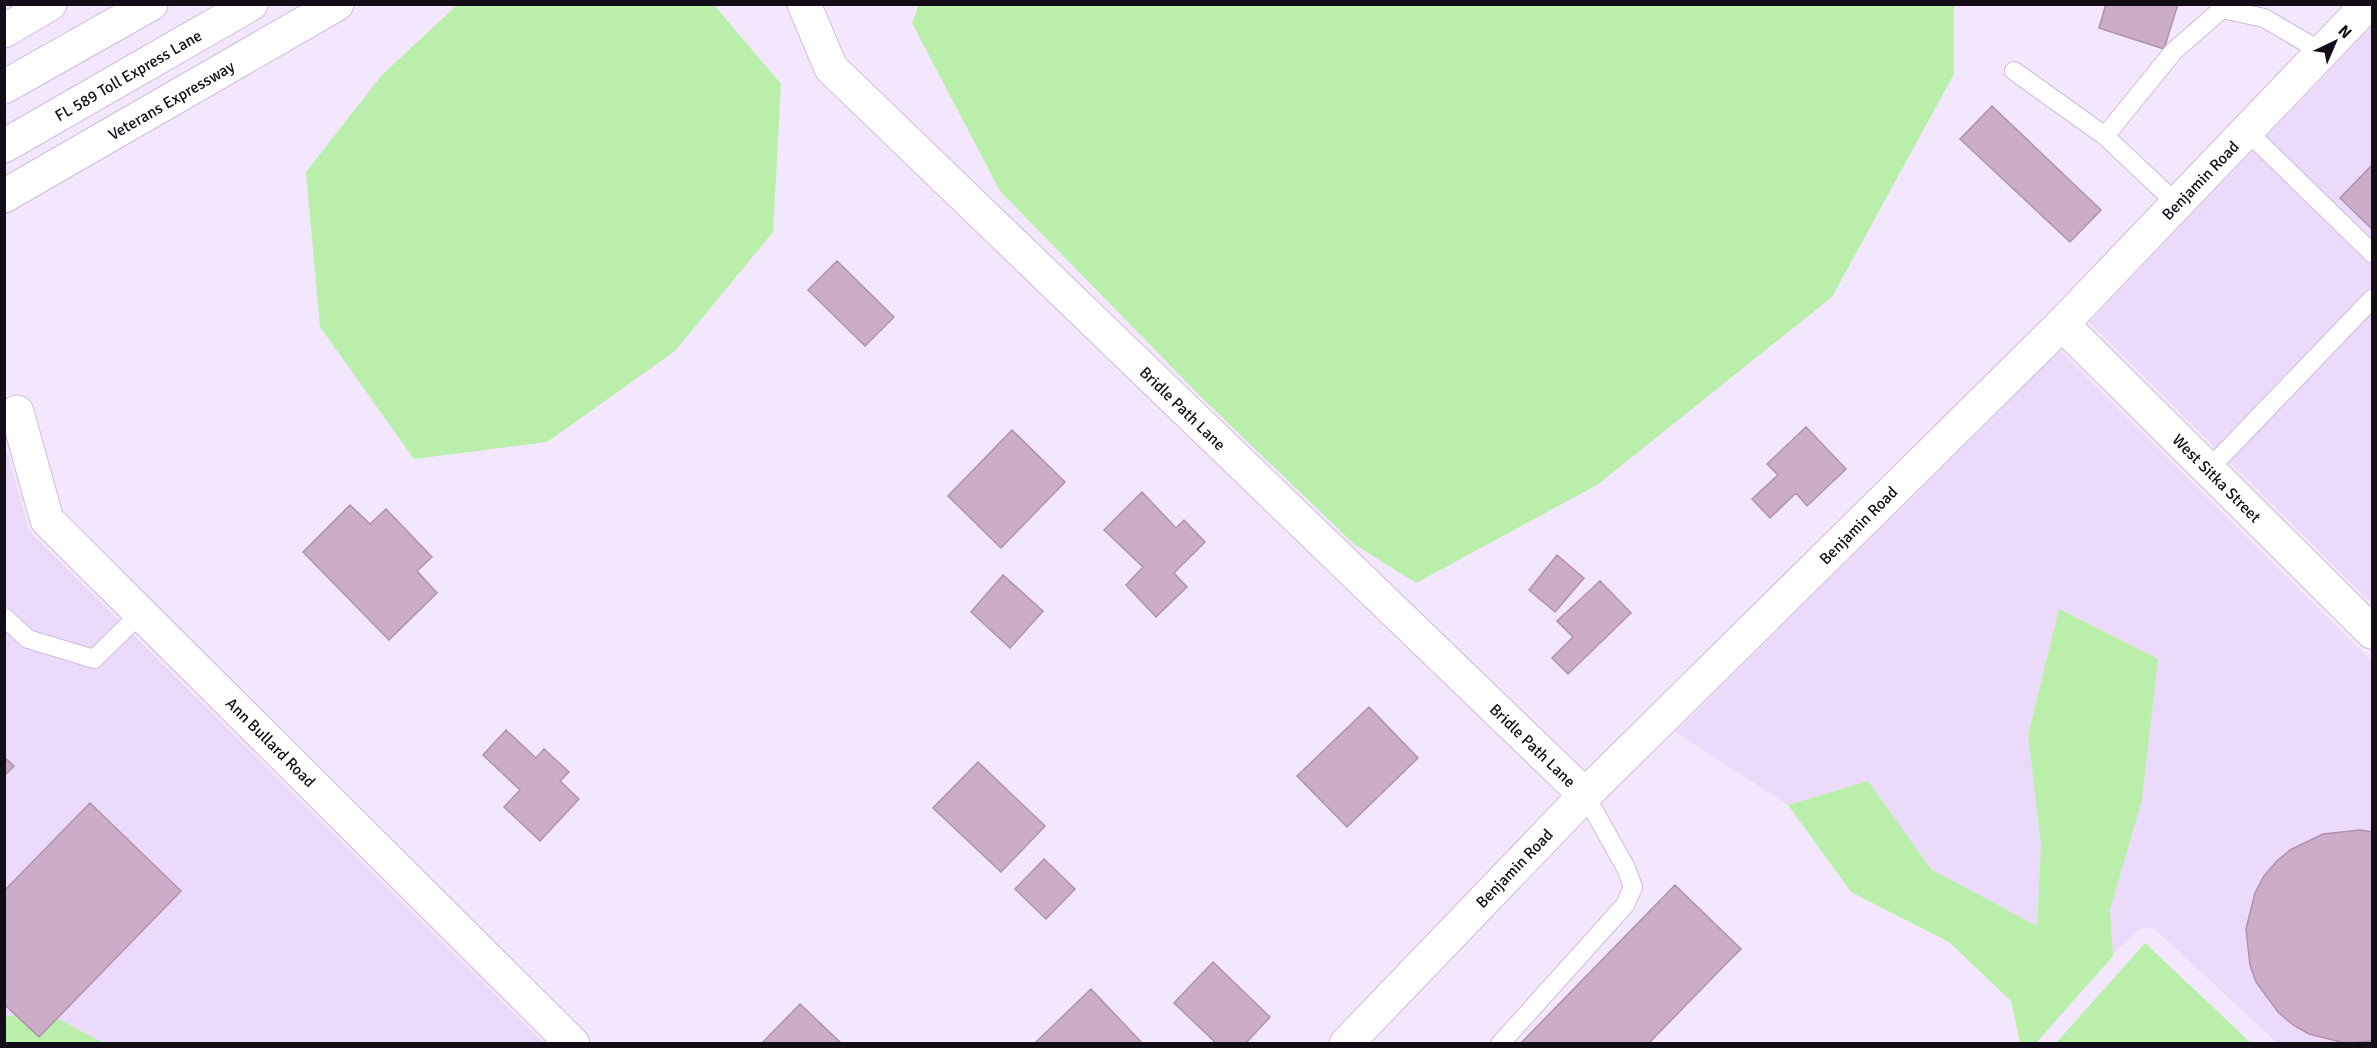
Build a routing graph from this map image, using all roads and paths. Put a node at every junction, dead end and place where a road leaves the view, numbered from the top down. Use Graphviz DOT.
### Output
graph roads {
  1 [pos="50,4"];
  2 [pos="151,4"];
  3 [pos="251,4"];
  4 [pos="337,4"];
  5 [pos="804,4"];
  6 [pos="2368,4"];
  7 [pos="4,31"];
  8 [pos="2322,52"];
  9 [pos="2014,71"];
  10 [pos="4,87"];
  11 [pos="2247,131"];
  12 [pos="2105,136"];
  13 [pos="4,147"];
  14 [pos="4,196"];
  15 [pos="2177,204"];
  16 [pos="2373,253"];
  17 [pos="2373,298"];
  18 [pos="2062,324"];
  19 [pos="17,412"];
  20 [pos="2209,469"];
  21 [pos="141,613"];
  22 [pos="4,617"];
  23 [pos="2373,632"];
  24 [pos="1585,795"];
  25 [pos="573,1044"];
  26 [pos="1346,1044"];
  27 [pos="1500,1044"];
  1 -- 7 [label="main road"];
  2 -- 10 [label="main road"];
  3 -- 13 [label="main road, FL 589 Toll Express Lane"];
  4 -- 14 [label="main road, Veterans Expressway"];
  5 -- 24 [label="main road, Bridle Path Lane"];
  6 -- 8 [label="main road, Benjamin Road"];
  8 -- 11 [label="main road, Benjamin Road"];
  8 -- 12 [label="lane"];
  9 -- 12 [label="lane"];
  11 -- 15 [label="main road, Benjamin Road"];
  11 -- 16 [label="lane"];
  12 -- 15 [label="lane"];
  15 -- 18 [label="main road, Benjamin Road"];
  17 -- 20 [label="lane"];
  18 -- 20 [label="main road, West Sitka Street"];
  18 -- 24 [label="main road, Benjamin Road"];
  19 -- 21 [label="main road, Ann Bullard Road"];
  20 -- 23 [label="main road, West Sitka Street"];
  21 -- 22 [label="lane"];
  21 -- 25 [label="main road, Ann Bullard Road"];
  24 -- 26 [label="main road, Benjamin Road"];
  24 -- 27 [label="lane"];
}
